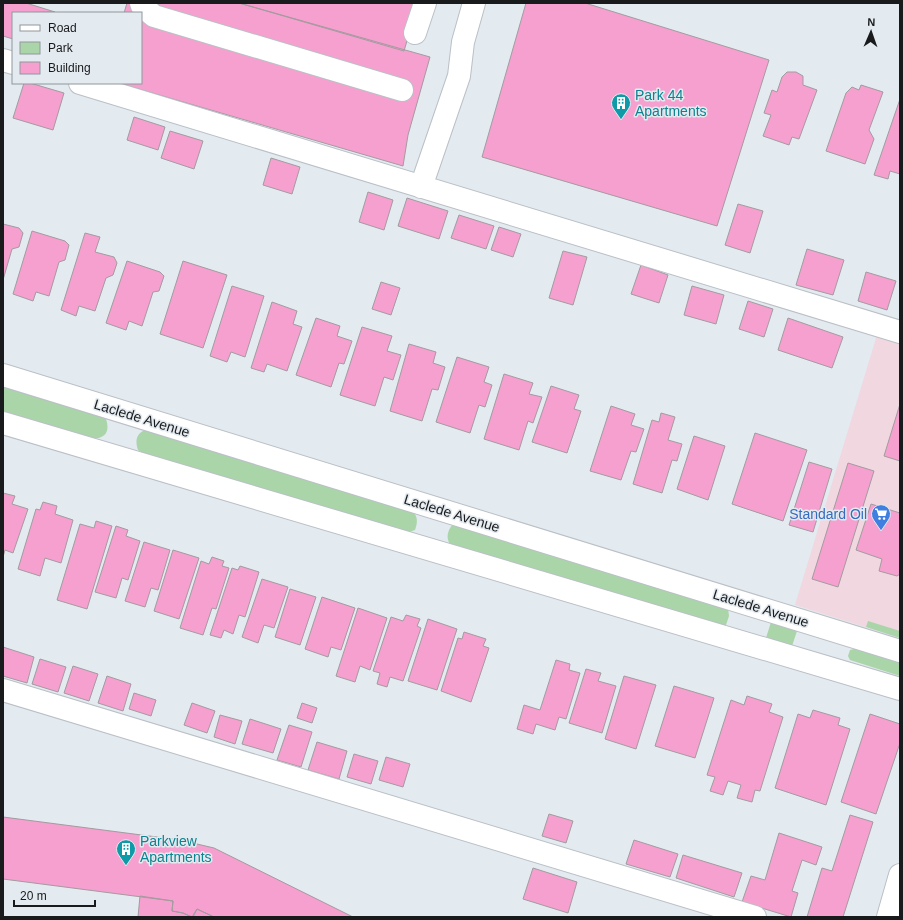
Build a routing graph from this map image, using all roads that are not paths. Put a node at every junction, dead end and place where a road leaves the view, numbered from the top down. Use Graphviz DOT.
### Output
graph roads {
  1 [pos="141,3"];
  2 [pos="425,3"];
  3 [pos="474,3"];
  4 [pos="415,33"];
  5 [pos="83,84"];
  6 [pos="402,90"];
  7 [pos="421,187"];
  8 [pos="900,332"];
  9 [pos="3,375"];
  10 [pos="3,423"];
  11 [pos="900,651"];
  12 [pos="900,689"];
  13 [pos="3,690"];
  14 [pos="900,875"];
  15 [pos="755,917"];
  16 [pos="888,917"];
  1 -- 6 [label="street"];
  2 -- 4 [label="street"];
  3 -- 7 [label="street"];
  5 -- 7 [label="street"];
  7 -- 8 [label="street"];
  9 -- 11 [label="street, Laclede Avenue"];
  10 -- 12 [label="street"];
  13 -- 15 [label="street"];
  14 -- 16 [label="street"];
}
